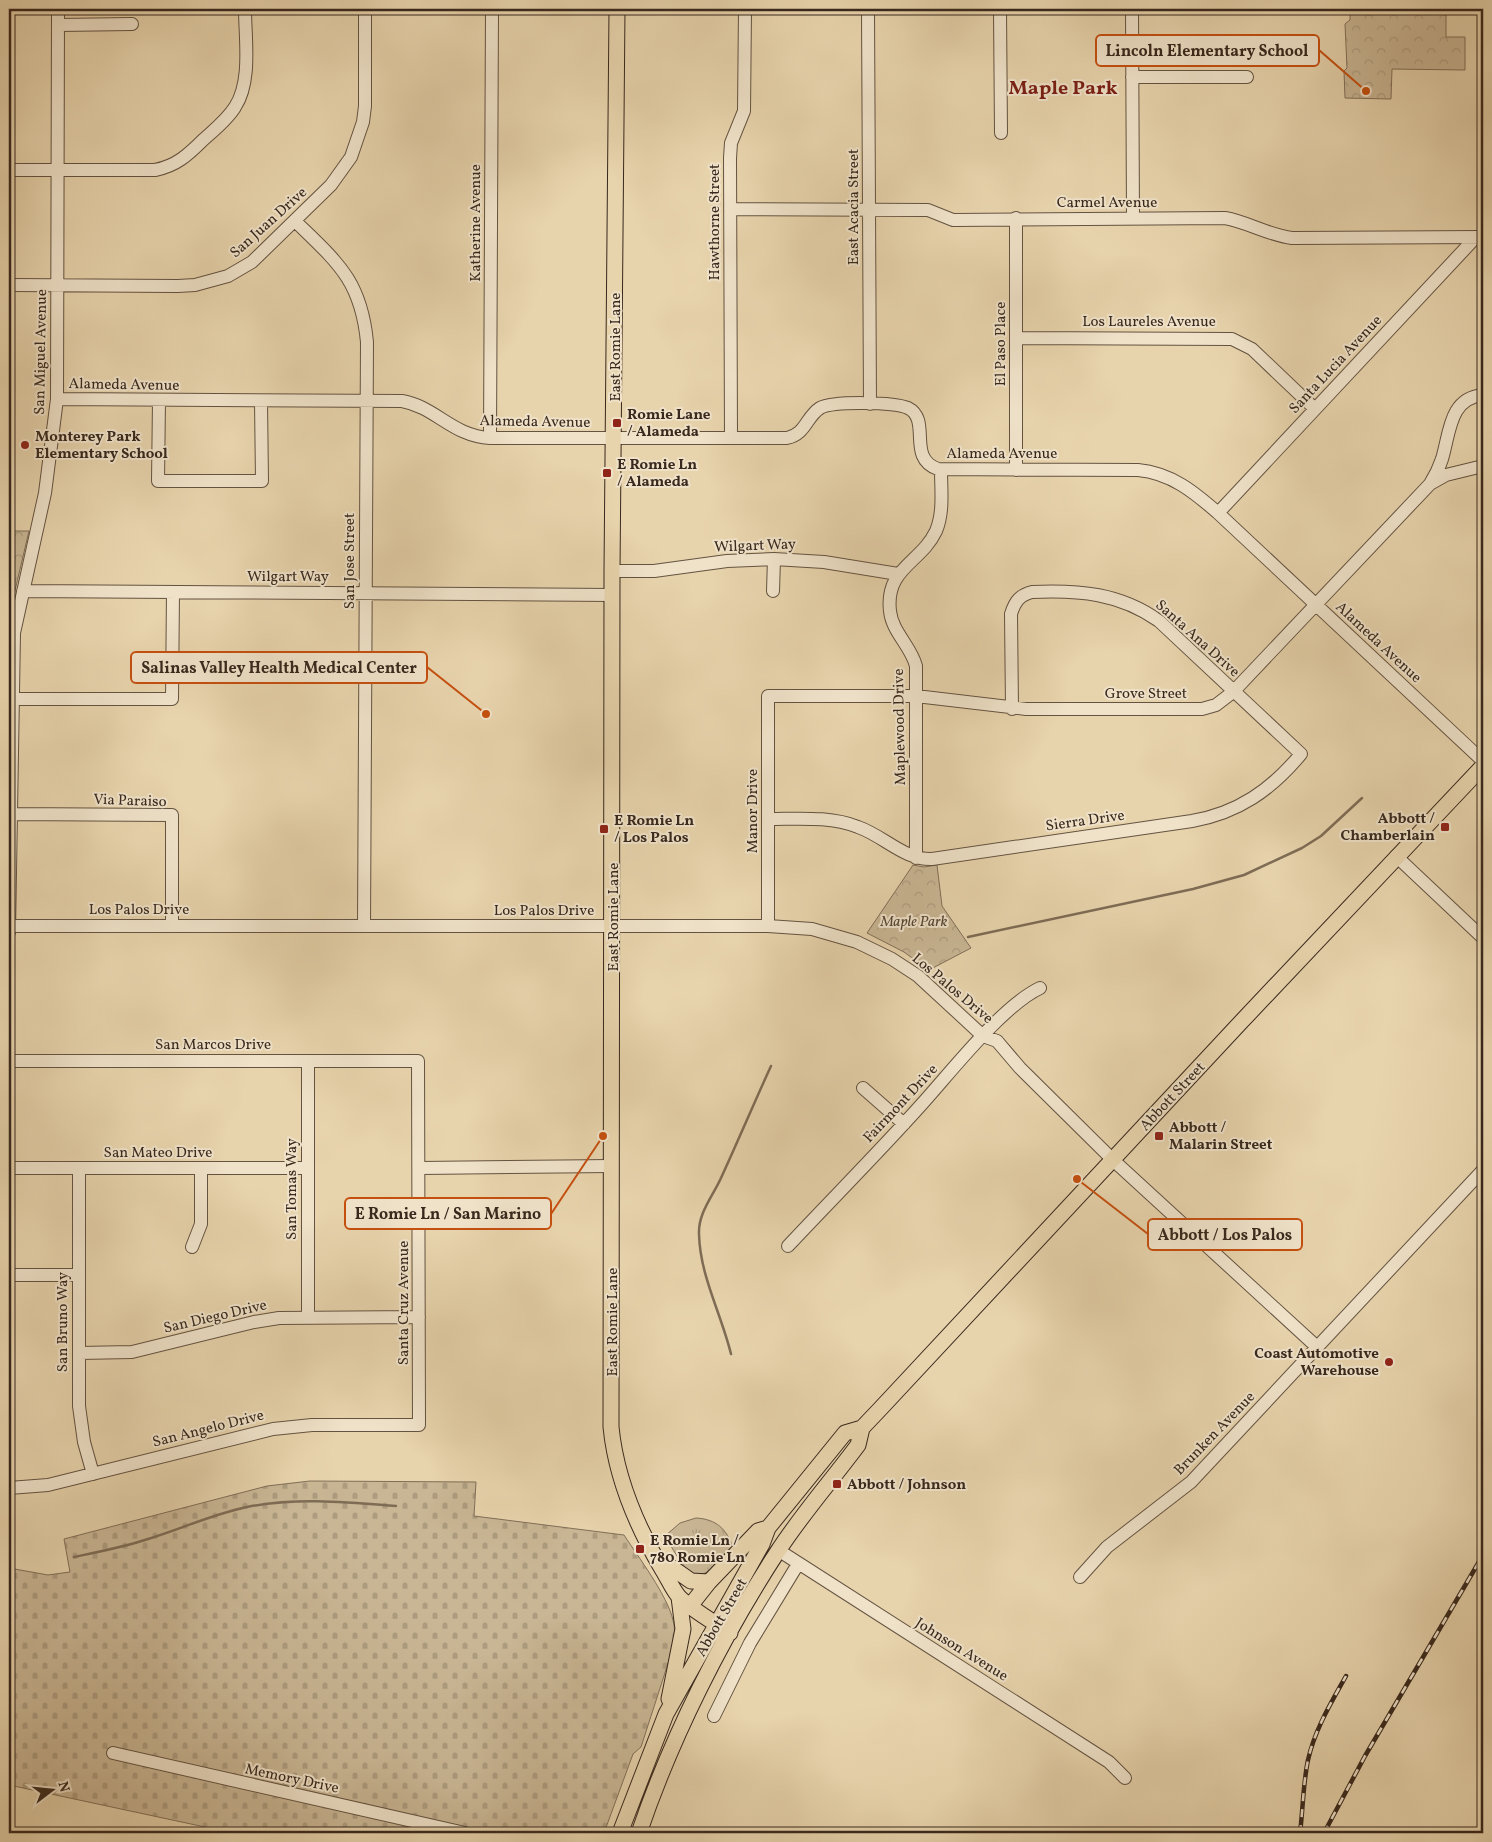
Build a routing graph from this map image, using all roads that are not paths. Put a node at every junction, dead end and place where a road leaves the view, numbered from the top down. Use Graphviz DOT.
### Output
graph roads {
  1 [pos="58,9"];
  2 [pos="245,9"];
  3 [pos="365,9"];
  4 [pos="492,9"];
  5 [pos="617,9"];
  6 [pos="745,9"];
  7 [pos="868,9"];
  8 [pos="1000,9"];
  9 [pos="1132,9"];
  10 [pos="132,24"];
  11 [pos="58,25"];
  12 [pos="1132,77"];
  13 [pos="1247,77"];
  14 [pos="1001,133"];
  15 [pos="9,170"];
  16 [pos="58,170"];
  17 [pos="730,209"];
  18 [pos="869,210"];
  19 [pos="1016,218"];
  20 [pos="1133,218"];
  21 [pos="295,221"];
  22 [pos="1480,237"];
  23 [pos="9,285"];
  24 [pos="58,285"];
  25 [pos="1016,338"];
  26 [pos="1483,395"];
  27 [pos="57,399"];
  28 [pos="159,400"];
  29 [pos="366,400"];
  30 [pos="261,401"];
  31 [pos="870,404"];
  32 [pos="1315,408"];
  33 [pos="490,438"];
  34 [pos="614,438"];
  35 [pos="730,438"];
  36 [pos="1442,458"];
  37 [pos="1483,466"];
  38 [pos="941,470"];
  39 [pos="1016,470"];
  40 [pos="1456,472"];
  41 [pos="1430,484"];
  42 [pos="1218,513"];
  43 [pos="774,559"];
  44 [pos="612,571"];
  45 [pos="898,574"];
  46 [pos="23,591"];
  47 [pos="773,591"];
  48 [pos="173,592"];
  49 [pos="365,592"];
  50 [pos="613,595"];
  51 [pos="1315,605"];
  52 [pos="1233,692"];
  53 [pos="768,696"];
  54 [pos="916,696"];
  55 [pos="11,699"];
  56 [pos="1012,708"];
  57 [pos="1483,761"];
  58 [pos="1483,766"];
  59 [pos="10,814"];
  60 [pos="769,819"];
  61 [pos="1396,856"];
  62 [pos="916,858"];
  63 [pos="172,925"];
  64 [pos="9,926"];
  65 [pos="364,926"];
  66 [pos="613,926"];
  67 [pos="768,926"];
  68 [pos="9,932"];
  69 [pos="1483,938"];
  70 [pos="1040,988"];
  71 [pos="983,1036"];
  72 [pos="308,1060"];
  73 [pos="9,1061"];
  74 [pos="418,1061"];
  75 [pos="863,1088"];
  76 [pos="904,1124"];
  77 [pos="1113,1160"];
  78 [pos="612,1166"];
  79 [pos="9,1168"];
  80 [pos="201,1168"];
  81 [pos="308,1168"];
  82 [pos="420,1168"];
  83 [pos="79,1169"];
  84 [pos="1483,1170"];
  85 [pos="192,1246"];
  86 [pos="788,1246"];
  87 [pos="9,1275"];
  88 [pos="78,1276"];
  89 [pos="419,1317"];
  90 [pos="308,1318"];
  91 [pos="1318,1348"];
  92 [pos="79,1353"];
  93 [pos="419,1425"];
  94 [pos="862,1428"];
  95 [pos="92,1474"];
  96 [pos="9,1488"];
  97 [pos="768,1528"];
  98 [pos="778,1550"];
  99 [pos="655,1556"];
  100 [pos="798,1564"];
  101 [pos="1080,1577"];
  102 [pos="709,1582"];
  103 [pos="685,1602"];
  104 [pos="717,1624"];
  105 [pos="730,1633"];
  106 [pos="666,1714"];
  107 [pos="714,1716"];
  108 [pos="113,1753"];
  109 [pos="1125,1778"];
  110 [pos="465,1833"];
  111 [pos="620,1833"];
  112 [pos="639,1833"];
  1 -- 11 [label="street, San Miguel Avenue"];
  2 -- 16 [label="street"];
  3 -- 21 [label="street, San Juan Drive"];
  4 -- 33 [label="street, Katherine Avenue"];
  5 -- 34 [label="main road, East Romie Lane"];
  6 -- 17 [label="street, Hawthorne Street"];
  7 -- 18 [label="street, East Acacia Street"];
  8 -- 14 [label="street"];
  9 -- 12 [label="street"];
  10 -- 11 [label="street"];
  11 -- 16 [label="street, San Miguel Avenue"];
  12 -- 13 [label="street"];
  12 -- 20 [label="street"];
  15 -- 16 [label="street"];
  16 -- 24 [label="street, San Miguel Avenue"];
  17 -- 18 [label="street, Carmel Avenue"];
  17 -- 35 [label="street, Hawthorne Street"];
  18 -- 19 [label="street, Carmel Avenue"];
  18 -- 31 [label="street, East Acacia Street"];
  19 -- 20 [label="street, Carmel Avenue"];
  19 -- 25 [label="street, El Paso Place"];
  20 -- 22 [label="street, Carmel Avenue"];
  21 -- 24 [label="street, San Juan Drive"];
  21 -- 29 [label="street, San Jose Street"];
  22 -- 32 [label="street, Santa Lucia Avenue"];
  23 -- 24 [label="street, San Juan Drive"];
  24 -- 27 [label="street, San Miguel Avenue"];
  25 -- 32 [label="street, Los Laureles Avenue"];
  25 -- 39 [label="street, El Paso Place"];
  26 -- 36 [label="street, Grove Street"];
  27 -- 28 [label="street, Alameda Avenue"];
  27 -- 46 [label="street, San Miguel Avenue"];
  28 -- 30 [label="street, Alameda Avenue"];
  28 -- 30 [label="street"];
  29 -- 30 [label="street, Alameda Avenue"];
  29 -- 33 [label="street, Alameda Avenue"];
  29 -- 49 [label="street, San Jose Street"];
  31 -- 35 [label="street, Alameda Avenue"];
  31 -- 38 [label="street, Alameda Avenue"];
  32 -- 42 [label="street, Santa Lucia Avenue"];
  33 -- 34 [label="street, Alameda Avenue"];
  34 -- 35 [label="street, Alameda Avenue"];
  34 -- 44 [label="main road, East Romie Lane"];
  36 -- 40 [label="street"];
  36 -- 41 [label="street, Grove Street"];
  37 -- 40 [label="street, Grove Street"];
  38 -- 39 [label="street, Alameda Avenue"];
  38 -- 45 [label="street, Maplewood Drive"];
  39 -- 42 [label="street, Alameda Avenue"];
  40 -- 41 [label="street, Grove Street"];
  41 -- 51 [label="street, Grove Street"];
  42 -- 51 [label="street, Alameda Avenue"];
  43 -- 44 [label="street, Wilgart Way"];
  43 -- 45 [label="street, Wilgart Way"];
  43 -- 47 [label="street"];
  44 -- 50 [label="main road, East Romie Lane"];
  45 -- 54 [label="street, Maplewood Drive"];
  46 -- 48 [label="street, Wilgart Way"];
  46 -- 55 [label="street, San Miguel Avenue"];
  48 -- 49 [label="street, Wilgart Way"];
  48 -- 55 [label="street"];
  49 -- 50 [label="street, Wilgart Way"];
  49 -- 65 [label="street, San Jose Street"];
  50 -- 66 [label="main road, East Romie Lane"];
  51 -- 52 [label="street, Grove Street"];
  51 -- 57 [label="street, Alameda Avenue"];
  52 -- 56 [label="street, Grove Street"];
  52 -- 56 [label="street, Santa Ana Drive"];
  52 -- 62 [label="street, Sierra Drive"];
  53 -- 54 [label="street, Grove Street"];
  53 -- 60 [label="street, Manor Drive"];
  54 -- 56 [label="street, Grove Street"];
  54 -- 62 [label="street, Maplewood Drive"];
  55 -- 59 [label="street, San Miguel Avenue"];
  58 -- 61 [label="main road, Abbott Street"];
  59 -- 63 [label="street, Via Paraiso"];
  59 -- 64 [label="street, San Miguel Avenue"];
  60 -- 62 [label="street"];
  60 -- 67 [label="street, Manor Drive"];
  61 -- 69 [label="street"];
  61 -- 77 [label="main road, Abbott Street"];
  63 -- 64 [label="street, Los Palos Drive"];
  63 -- 65 [label="street, Los Palos Drive"];
  64 -- 68 [label="street, San Miguel Avenue"];
  65 -- 66 [label="street, Los Palos Drive"];
  66 -- 67 [label="street, Los Palos Drive"];
  66 -- 78 [label="main road, East Romie Lane"];
  67 -- 71 [label="street, Los Palos Drive"];
  70 -- 71 [label="street, Fairmont Drive"];
  71 -- 76 [label="street, Fairmont Drive"];
  71 -- 77 [label="street, Los Palos Drive"];
  72 -- 73 [label="street, San Marcos Drive"];
  72 -- 74 [label="street, San Marcos Drive"];
  72 -- 81 [label="street, San Tomas Way"];
  74 -- 82 [label="street, Santa Cruz Avenue"];
  75 -- 76 [label="street"];
  76 -- 86 [label="street, Fairmont Drive"];
  77 -- 91 [label="street, Los Palos Drive"];
  77 -- 94 [label="main road, Abbott Street"];
  78 -- 82 [label="street"];
  78 -- 99 [label="main road, East Romie Lane"];
  79 -- 83 [label="street, San Mateo Drive"];
  80 -- 81 [label="street, San Mateo Drive"];
  80 -- 83 [label="street, San Mateo Drive"];
  80 -- 85 [label="street"];
  81 -- 90 [label="street, San Tomas Way"];
  82 -- 89 [label="street, Santa Cruz Avenue"];
  83 -- 88 [label="street, San Bruno Way"];
  84 -- 91 [label="street, Brunken Avenue"];
  87 -- 88 [label="street"];
  88 -- 92 [label="street, San Bruno Way"];
  89 -- 90 [label="street, San Diego Drive"];
  89 -- 93 [label="street, Santa Cruz Avenue"];
  90 -- 92 [label="street, San Diego Drive"];
  91 -- 101 [label="street, Brunken Avenue"];
  92 -- 95 [label="street, San Bruno Way"];
  93 -- 95 [label="street, San Angelo Drive"];
  94 -- 97 [label="main road, Abbott Street"];
  94 -- 98 [label="main road, Abbott Street"];
  95 -- 96 [label="street, San Angelo Drive"];
  97 -- 102 [label="main road"];
  97 -- 104 [label="main road, Abbott Street"];
  98 -- 100 [label="street, Johnson Avenue"];
  98 -- 105 [label="main road, Abbott Street"];
  99 -- 102 [label="main road"];
  99 -- 103 [label="main road, East Romie Lane"];
  100 -- 107 [label="street"];
  100 -- 109 [label="street, Johnson Avenue"];
  102 -- 103 [label="main road"];
  103 -- 104 [label="main road, East Romie Lane"];
  103 -- 106 [label="main road"];
  104 -- 105 [label="main road, East Romie Lane"];
  104 -- 106 [label="main road, Abbott Street"];
  105 -- 112 [label="main road, Abbott Street"];
  106 -- 111 [label="main road, Abbott Street"];
  108 -- 110 [label="street, Memory Drive"];
}
